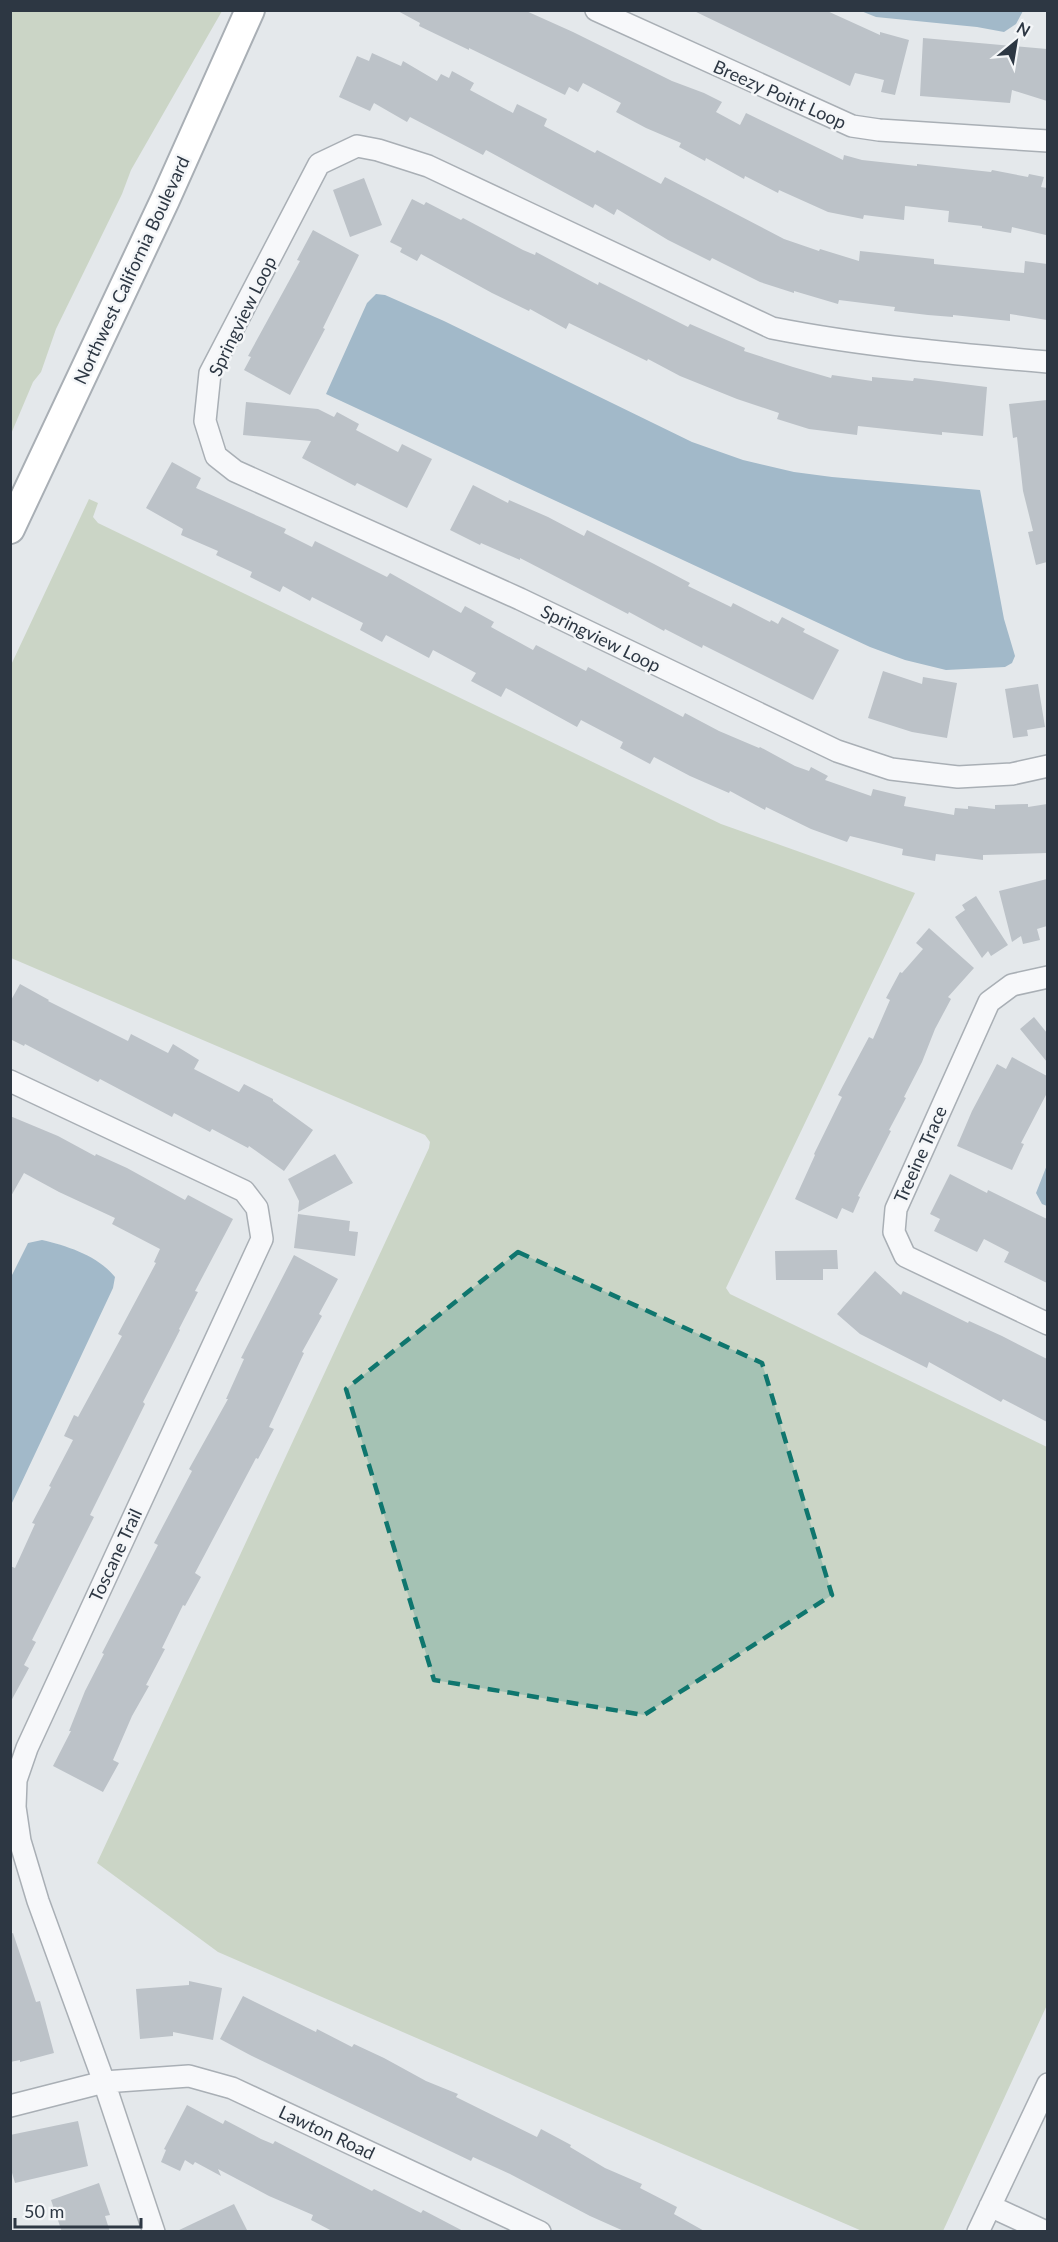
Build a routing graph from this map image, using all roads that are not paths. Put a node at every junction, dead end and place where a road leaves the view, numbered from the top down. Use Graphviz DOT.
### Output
graph roads {
  1 [pos="250,10"];
  2 [pos="596,10"];
  3 [pos="1047,141"];
  4 [pos="1047,362"];
  5 [pos="10,529"];
  6 [pos="1047,766"];
  7 [pos="1047,977"];
  8 [pos="10,1081"];
  9 [pos="1047,1324"];
  10 [pos="104,2082"];
  11 [pos="1047,2084"];
  12 [pos="10,2106"];
  13 [pos="990,2206"];
  14 [pos="154,2232"];
  15 [pos="540,2232"];
  16 [pos="978,2232"];
  17 [pos="1046,2232"];
  1 -- 5 [label="street, Northwest California Boulevard"];
  2 -- 3 [label="street, Breezy Point Loop"];
  4 -- 6 [label="street, Springview Loop"];
  7 -- 9 [label="street, Treeine Trace"];
  8 -- 10 [label="street, Toscane Trail"];
  10 -- 12 [label="street"];
  10 -- 14 [label="street, Toscane Trail"];
  10 -- 15 [label="street, Lawton Road"];
  11 -- 13 [label="street"];
  13 -- 16 [label="street"];
  13 -- 17 [label="street"];
}
